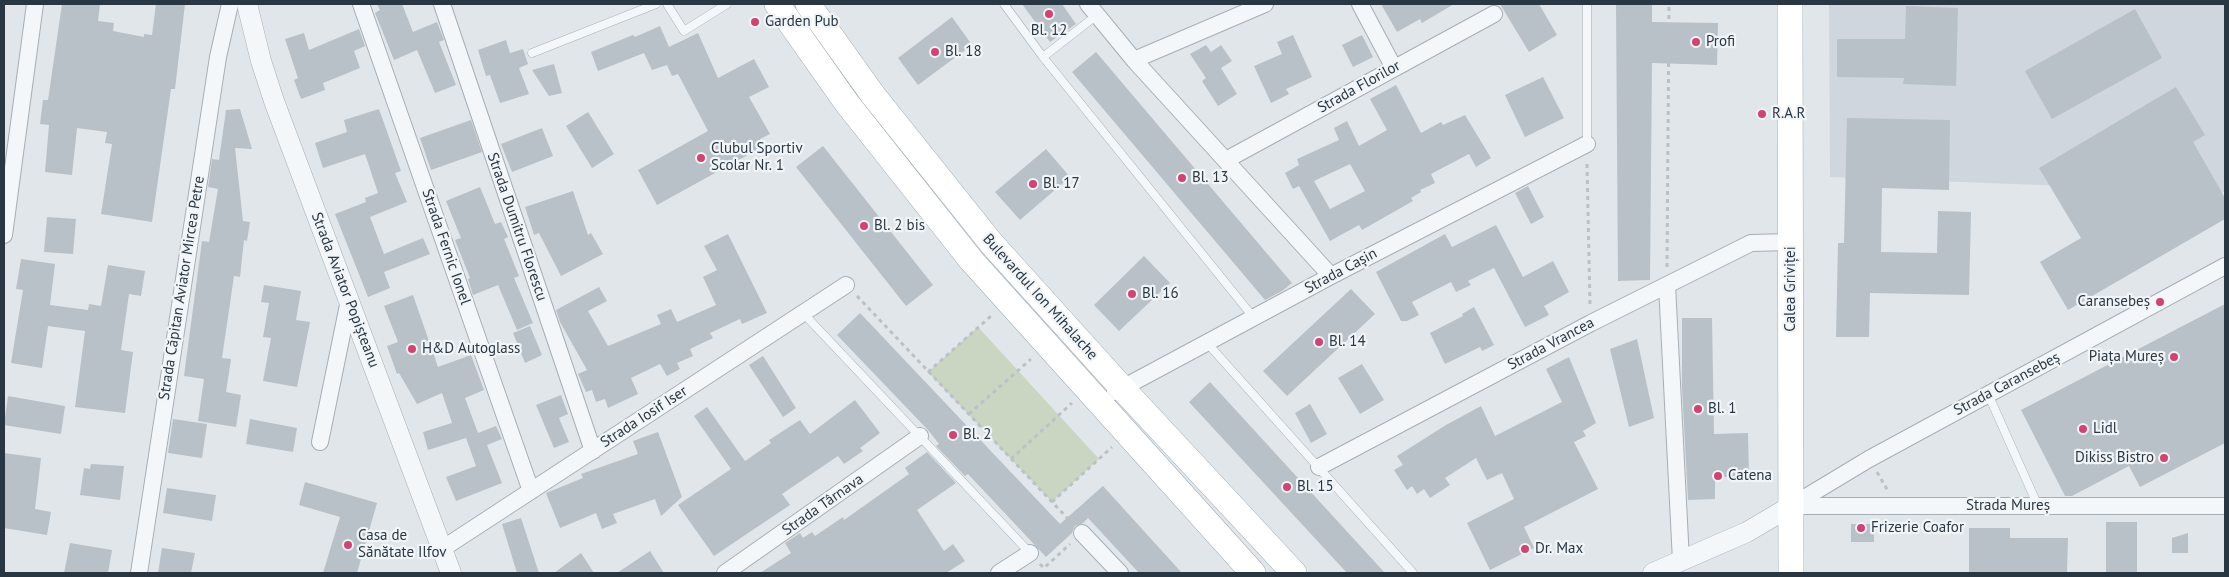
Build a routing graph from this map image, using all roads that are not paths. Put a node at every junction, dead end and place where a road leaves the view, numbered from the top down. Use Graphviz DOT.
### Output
graph roads {
  1 [pos="35,4"];
  2 [pos="230,4"];
  3 [pos="246,4"];
  4 [pos="361,4"];
  5 [pos="442,4"];
  6 [pos="656,4"];
  7 [pos="667,4"];
  8 [pos="726,4"];
  9 [pos="777,4"];
  10 [pos="808,4"];
  11 [pos="1004,4"];
  12 [pos="1266,4"];
  13 [pos="1360,4"];
  14 [pos="1586,4"];
  15 [pos="1790,4"];
  16 [pos="1092,10"];
  17 [pos="1494,14"];
  18 [pos="532,53"];
  19 [pos="1043,57"];
  20 [pos="1134,60"];
  21 [pos="1394,68"];
  22 [pos="1587,144"];
  23 [pos="1226,160"];
  24 [pos="4,236"];
  25 [pos="1790,242"];
  26 [pos="2225,266"];
  27 [pos="1331,276"];
  28 [pos="846,285"];
  29 [pos="1667,285"];
  30 [pos="349,300"];
  31 [pos="803,313"];
  32 [pos="1254,318"];
  33 [pos="1208,344"];
  34 [pos="1122,388"];
  35 [pos="1988,394"];
  36 [pos="1099,404"];
  37 [pos="920,436"];
  38 [pos="320,442"];
  39 [pos="593,451"];
  40 [pos="1319,467"];
  41 [pos="531,491"];
  42 [pos="1791,506"];
  43 [pos="2038,506"];
  44 [pos="2225,506"];
  45 [pos="1082,534"];
  46 [pos="442,549"];
  47 [pos="1030,553"];
  48 [pos="1681,561"];
  49 [pos="1659,572"];
  50 [pos="139,573"];
  51 [pos="451,573"];
  52 [pos="725,573"];
  53 [pos="999,573"];
  54 [pos="1120,573"];
  55 [pos="1253,573"];
  56 [pos="1294,573"];
  57 [pos="1413,573"];
  58 [pos="1791,573"];
  1 -- 24 [label="street"];
  2 -- 50 [label="street, Strada Căpitan Aviator Mircea Petre"];
  3 -- 30 [label="street, Strada Aviator Popișteanu"];
  4 -- 41 [label="street, Strada Fernic Ionel"];
  5 -- 39 [label="street, Strada Dumitru Florescu"];
  6 -- 18 [label="lane"];
  7 -- 8 [label="lane"];
  9 -- 36 [label="main road, Bulevardul Ion Mihalache"];
  10 -- 34 [label="main road, Bulevardul Ion Mihalache"];
  11 -- 19 [label="lane"];
  12 -- 20 [label="street"];
  13 -- 21 [label="street"];
  14 -- 22 [label="lane"];
  15 -- 25 [label="main road, Calea Griviței"];
  16 -- 19 [label="lane"];
  16 -- 20 [label="street"];
  17 -- 21 [label="street, Strada Florilor"];
  19 -- 32 [label="lane"];
  20 -- 23 [label="street"];
  21 -- 23 [label="street, Strada Florilor"];
  22 -- 27 [label="street, Strada Cașin"];
  23 -- 27 [label="street"];
  25 -- 29 [label="street, Strada Vrancea"];
  25 -- 42 [label="main road, Calea Griviței"];
  26 -- 35 [label="street, Strada Caransebeș"];
  27 -- 32 [label="street, Strada Cașin"];
  28 -- 31 [label="street, Strada Iosif Iser"];
  29 -- 40 [label="street, Strada Vrancea"];
  29 -- 48 [label="street"];
  30 -- 38 [label="street"];
  30 -- 46 [label="street, Strada Aviator Popișteanu"];
  31 -- 37 [label="lane"];
  31 -- 39 [label="street, Strada Iosif Iser"];
  32 -- 33 [label="street, Strada Cașin"];
  33 -- 34 [label="street, Strada Cașin"];
  33 -- 40 [label="lane"];
  34 -- 36 [label="street, Strada Cașin"];
  34 -- 56 [label="main road, Bulevardul Ion Mihalache"];
  35 -- 42 [label="street, Strada Caransebeș"];
  35 -- 43 [label="lane"];
  36 -- 55 [label="main road, Bulevardul Ion Mihalache"];
  37 -- 47 [label="lane"];
  37 -- 52 [label="street, Strada Târnava"];
  39 -- 41 [label="street, Strada Iosif Iser"];
  40 -- 57 [label="lane"];
  41 -- 46 [label="street, Strada Iosif Iser"];
  42 -- 43 [label="street, Strada Mureș"];
  42 -- 48 [label="street"];
  42 -- 58 [label="main road, Calea Griviței"];
  43 -- 44 [label="street, Strada Mureș"];
  45 -- 54 [label="street"];
  46 -- 51 [label="street, Strada Aviator Popișteanu"];
  47 -- 53 [label="street"];
  48 -- 49 [label="street"];
}
